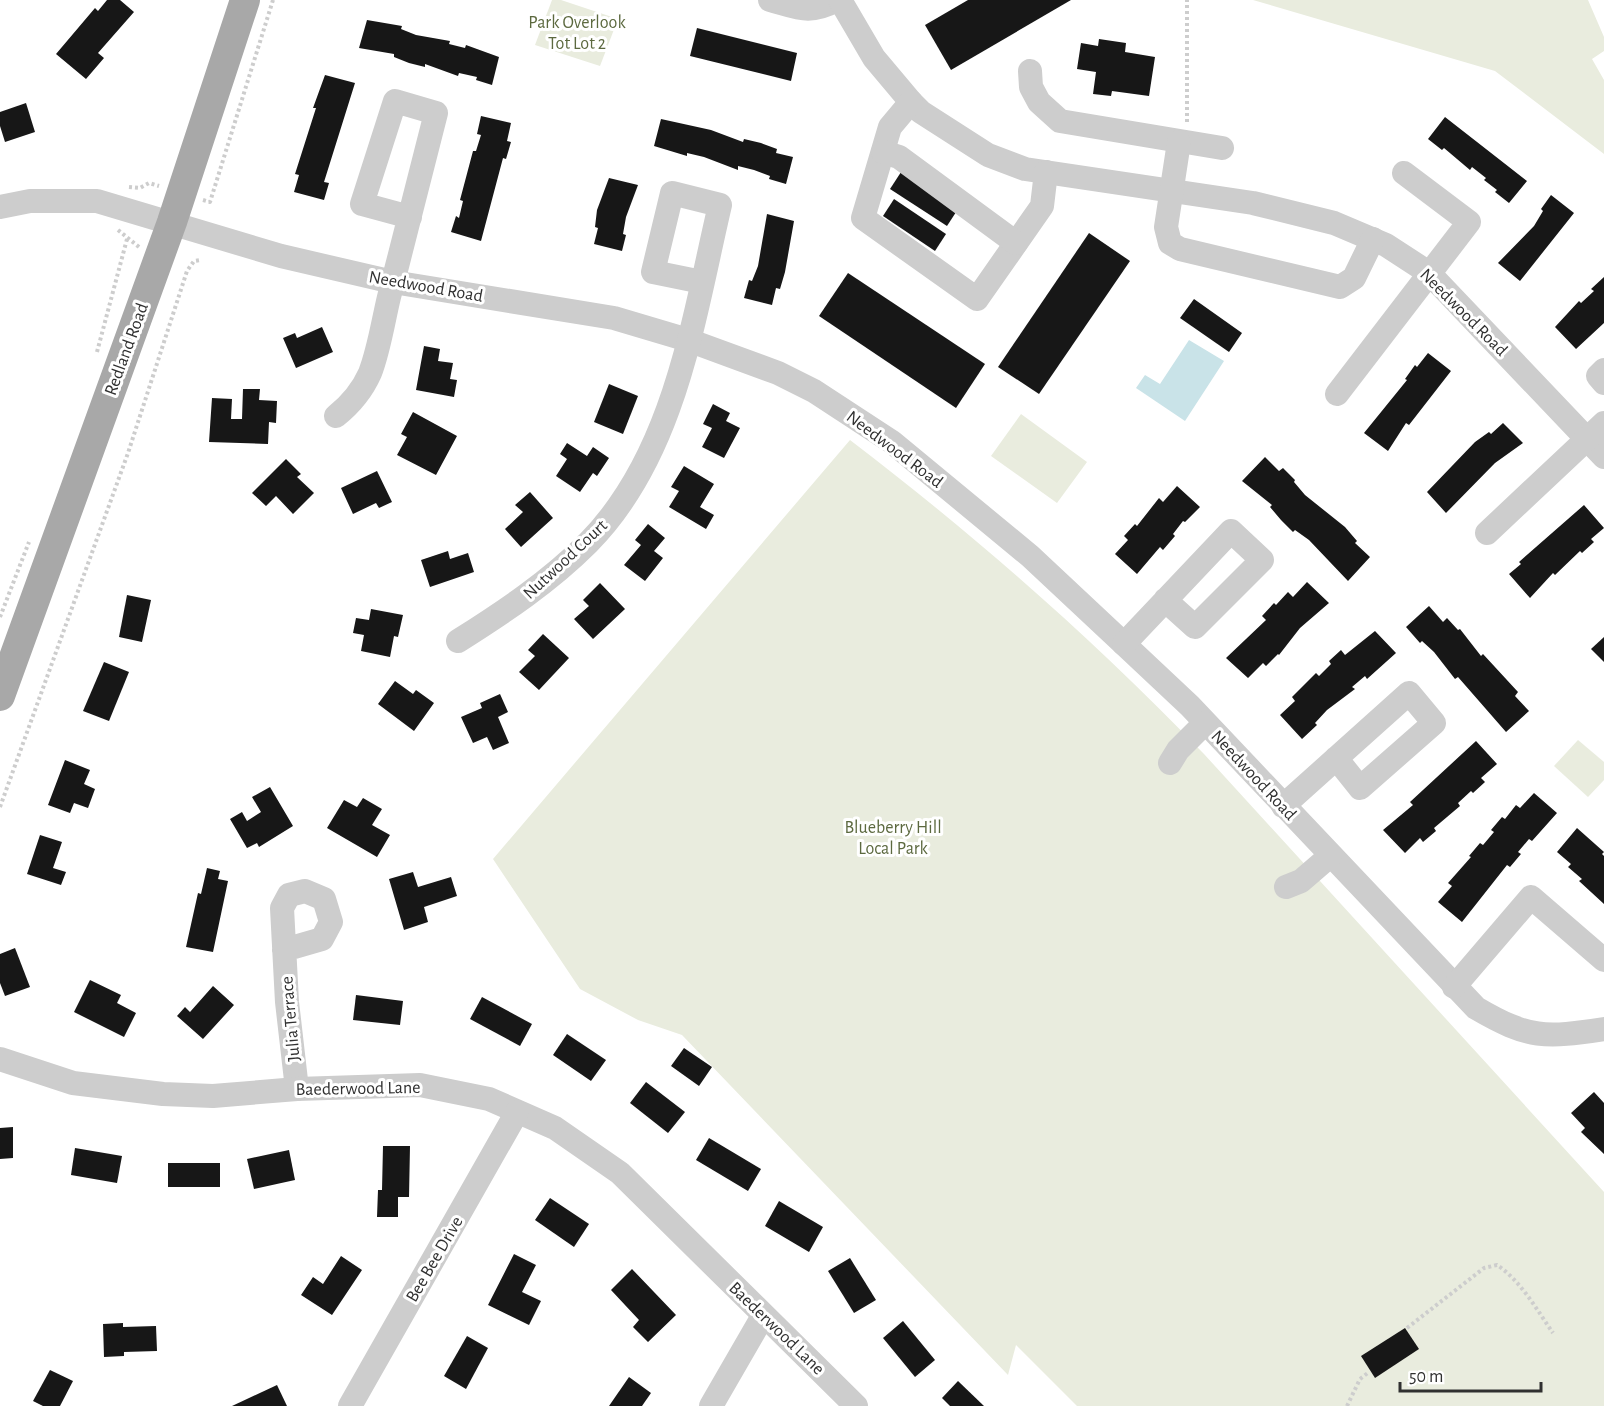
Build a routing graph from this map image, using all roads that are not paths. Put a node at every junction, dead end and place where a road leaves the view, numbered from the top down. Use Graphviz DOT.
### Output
graph roads {
  1 [pos="245,0"];
  2 [pos="770,0"];
  3 [pos="839,0"];
  4 [pos="1030,70"];
  5 [pos="911,102"];
  6 [pos="1179,142"];
  7 [pos="1222,148"];
  8 [pos="883,153"];
  9 [pos="1046,172"];
  10 [pos="1404,173"];
  11 [pos="1172,190"];
  12 [pos="0,207"];
  13 [pos="410,217"];
  14 [pos="172,222"];
  15 [pos="1373,239"];
  16 [pos="1016,243"];
  17 [pos="1429,273"];
  18 [pos="393,282"];
  19 [pos="702,282"];
  20 [pos="688,340"];
  21 [pos="1604,370"];
  22 [pos="1604,382"];
  23 [pos="1337,394"];
  24 [pos="336,416"];
  25 [pos="1596,431"];
  26 [pos="1604,457"];
  27 [pos="1487,533"];
  28 [pos="1165,600"];
  29 [pos="458,641"];
  30 [pos="1124,644"];
  31 [pos="0,696"];
  32 [pos="1205,723"];
  33 [pos="1336,758"];
  34 [pos="1170,763"];
  35 [pos="1283,806"];
  36 [pos="1330,856"];
  37 [pos="1286,887"];
  38 [pos="284,950"];
  39 [pos="1604,960"];
  40 [pos="1454,987"];
  41 [pos="1604,1029"];
  42 [pos="0,1059"];
  43 [pos="297,1089"];
  44 [pos="518,1112"];
  45 [pos="763,1316"];
  46 [pos="350,1406"];
  47 [pos="711,1406"];
  48 [pos="856,1406"];
  1 -- 14 [label="main road, Redland Road"];
  2 -- 3 [label="street"];
  3 -- 5 [label="street, Needwood Road"];
  4 -- 6 [label="street"];
  5 -- 8 [label="street"];
  5 -- 9 [label="street, Needwood Road"];
  6 -- 7 [label="street"];
  6 -- 11 [label="street"];
  8 -- 16 [label="street"];
  8 -- 16 [label="street"];
  9 -- 11 [label="street, Needwood Road"];
  9 -- 16 [label="street"];
  10 -- 17 [label="street"];
  11 -- 15 [label="street, Needwood Road"];
  11 -- 15 [label="street"];
  12 -- 14 [label="street, Needwood Road"];
  13 -- 13 [label="street"];
  13 -- 18 [label="street"];
  14 -- 18 [label="street, Needwood Road"];
  14 -- 31 [label="main road, Redland Road"];
  15 -- 17 [label="street, Needwood Road"];
  17 -- 23 [label="street"];
  17 -- 25 [label="street, Needwood Road"];
  18 -- 20 [label="street, Needwood Road"];
  18 -- 24 [label="street"];
  19 -- 20 [label="street, Nutwood Court"];
  20 -- 29 [label="street, Nutwood Court"];
  20 -- 30 [label="street, Needwood Road"];
  21 -- 22 [label="street"];
  25 -- 26 [label="street, Needwood Road"];
  25 -- 27 [label="street"];
  28 -- 30 [label="street"];
  30 -- 32 [label="street, Needwood Road"];
  32 -- 34 [label="street"];
  32 -- 35 [label="street, Needwood Road"];
  33 -- 35 [label="street"];
  35 -- 36 [label="street, Needwood Road"];
  36 -- 37 [label="street"];
  36 -- 40 [label="street, Needwood Road"];
  38 -- 43 [label="street, Julia Terrace"];
  39 -- 40 [label="street"];
  40 -- 41 [label="street, Needwood Road"];
  42 -- 43 [label="street, Baederwood Lane"];
  43 -- 44 [label="street, Baederwood Lane"];
  44 -- 45 [label="street, Baederwood Lane"];
  44 -- 46 [label="street, Bee Bee Drive"];
  45 -- 47 [label="street"];
  45 -- 48 [label="street, Baederwood Lane"];
}
